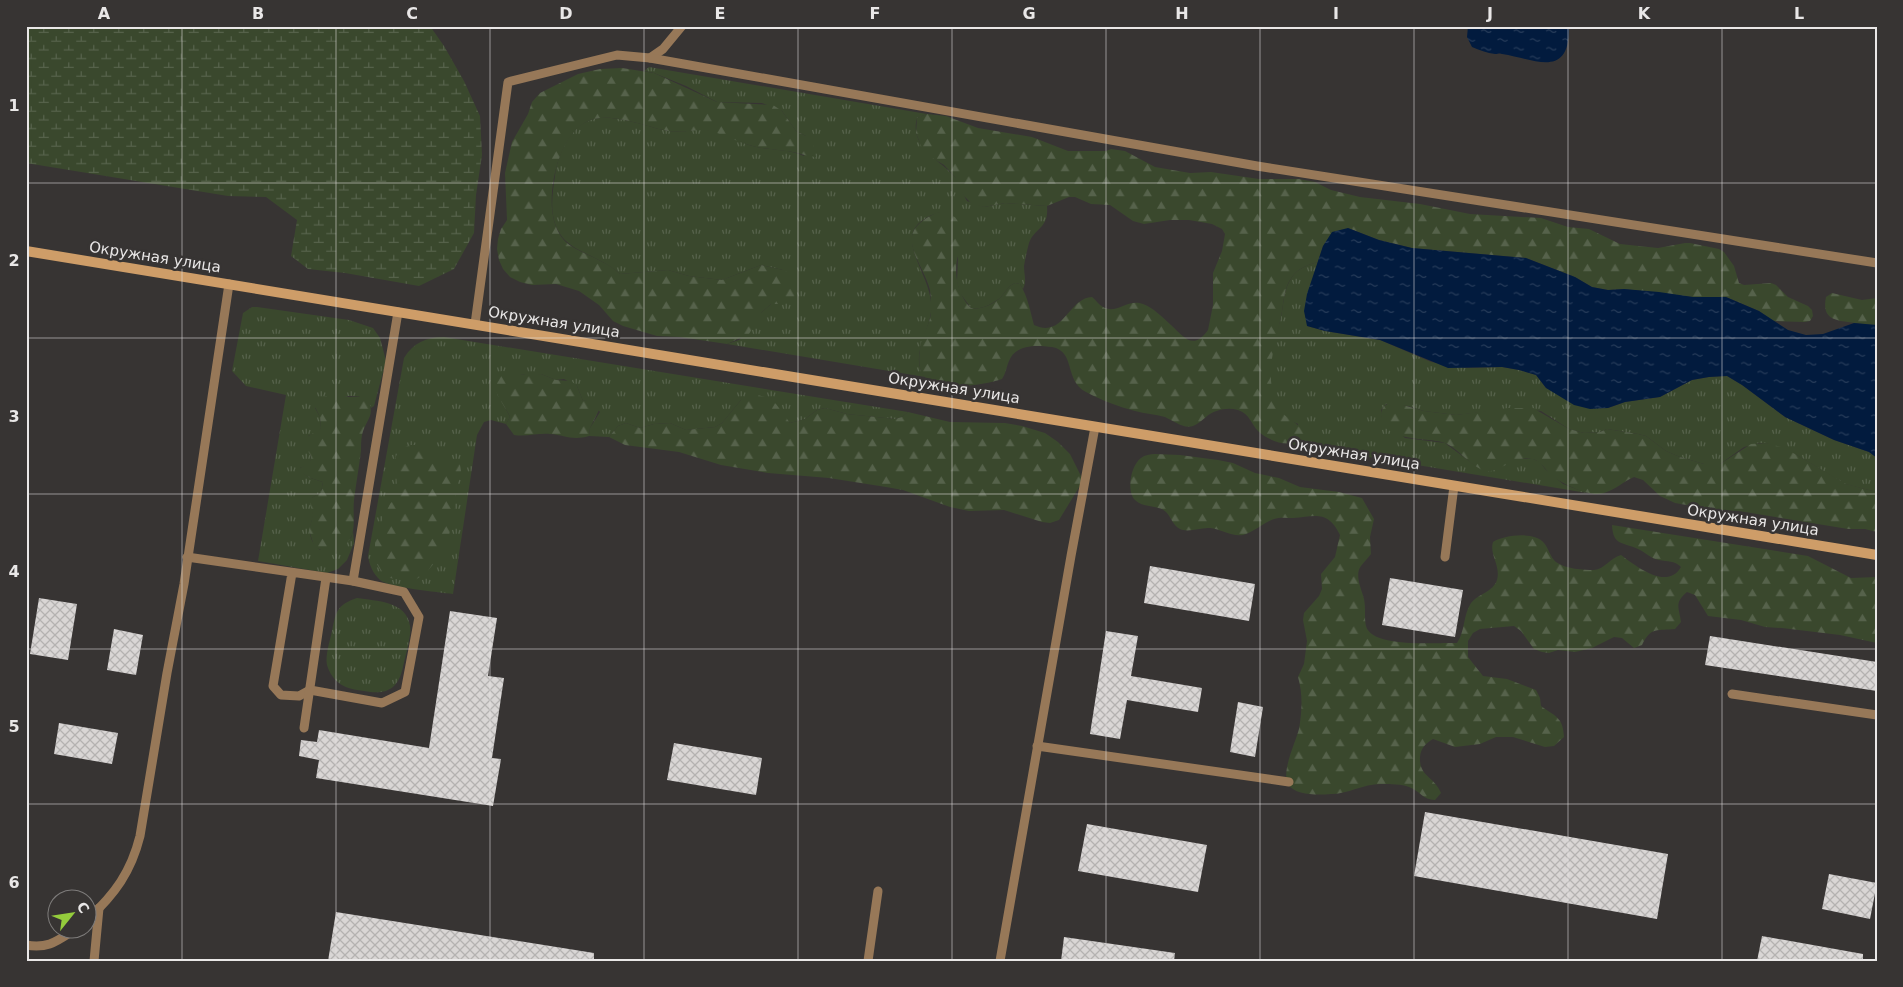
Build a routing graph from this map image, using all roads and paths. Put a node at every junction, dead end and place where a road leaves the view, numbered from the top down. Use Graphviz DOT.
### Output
graph roads {
  1 [pos="682,26"];
  2 [pos="650,58"];
  3 [pos="26,251"];
  4 [pos="1877,263"];
  5 [pos="229,284"];
  6 [pos="398,312"];
  7 [pos="475,324"];
  8 [pos="1095,427"];
  9 [pos="1454,486"];
  10 [pos="1877,555"];
  11 [pos="1445,557"];
  12 [pos="187,558"];
  13 [pos="292,573"];
  14 [pos="326,578"];
  15 [pos="353,581"];
  16 [pos="310,690"];
  17 [pos="1732,694"];
  18 [pos="1877,715"];
  19 [pos="304,728"];
  20 [pos="1037,746"];
  21 [pos="1289,782"];
  22 [pos="878,891"];
  23 [pos="99,908"];
  24 [pos="57,940"];
  25 [pos="26,945"];
  26 [pos="94,961"];
  27 [pos="868,961"];
  28 [pos="1000,961"];
  1 -- 2 [label="lane"];
  2 -- 4 [label="lane"];
  2 -- 7 [label="lane"];
  3 -- 5 [label="main road, Окружная улица"];
  5 -- 6 [label="main road, Окружная улица"];
  5 -- 12 [label="lane"];
  6 -- 7 [label="main road, Окружная улица"];
  6 -- 15 [label="lane"];
  7 -- 8 [label="main road, Окружная улица"];
  8 -- 9 [label="main road, Окружная улица"];
  8 -- 20 [label="lane"];
  9 -- 10 [label="main road, Окружная улица"];
  9 -- 11 [label="lane"];
  12 -- 13 [label="lane"];
  12 -- 23 [label="lane"];
  13 -- 14 [label="lane"];
  13 -- 16 [label="lane"];
  14 -- 15 [label="lane"];
  14 -- 16 [label="lane"];
  15 -- 16 [label="lane"];
  16 -- 19 [label="lane"];
  17 -- 18 [label="lane"];
  20 -- 21 [label="lane"];
  20 -- 28 [label="lane"];
  22 -- 27 [label="lane"];
  23 -- 26 [label="lane"];
  24 -- 25 [label="lane"];
}
